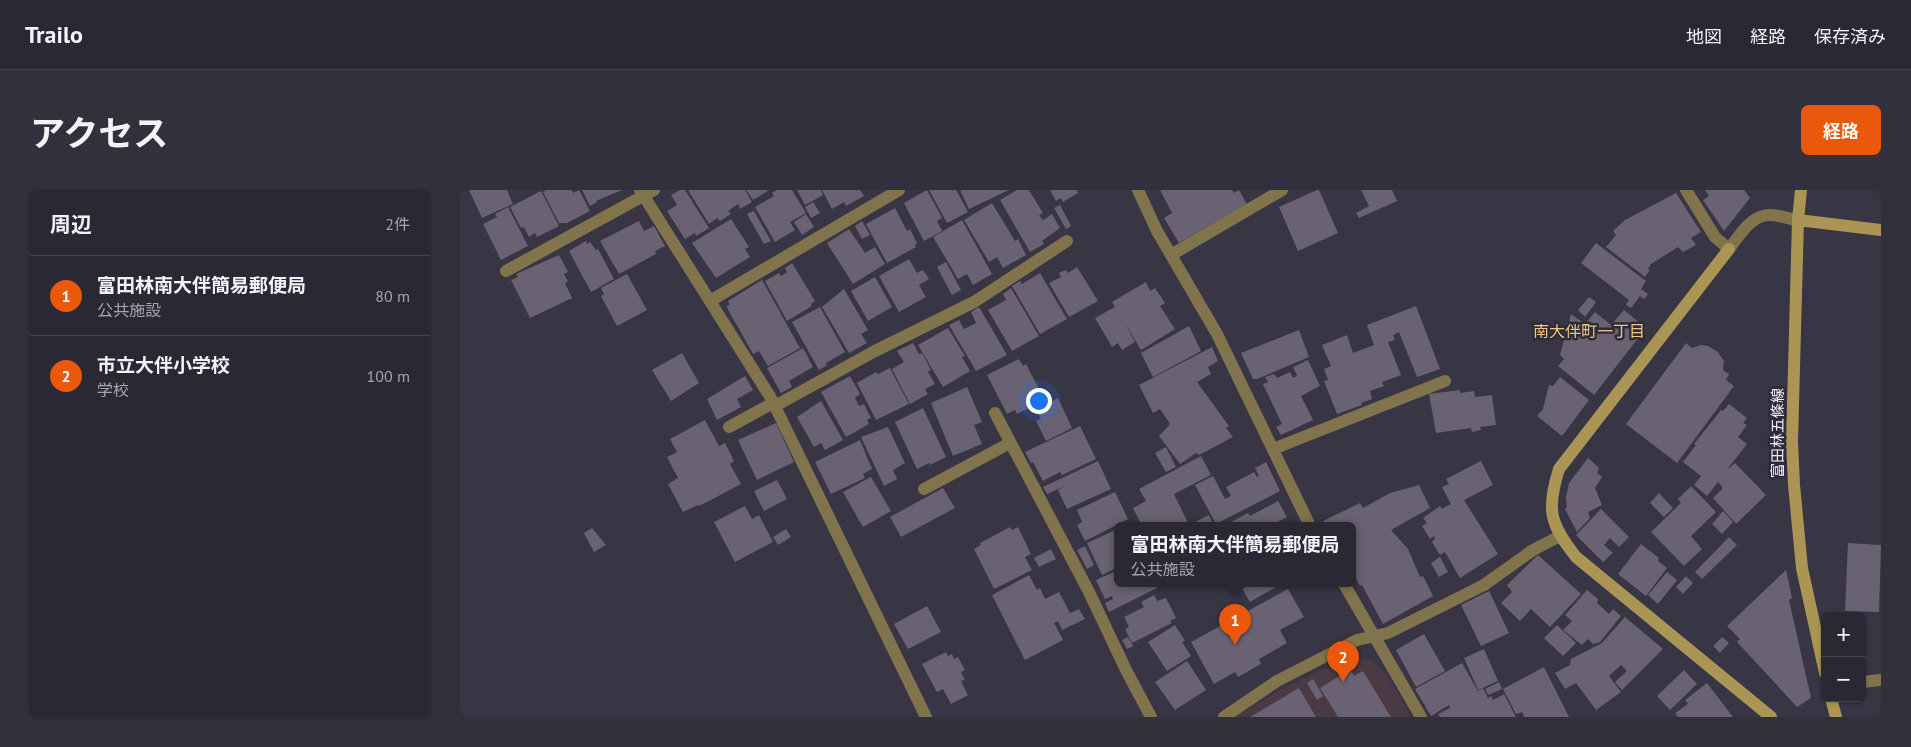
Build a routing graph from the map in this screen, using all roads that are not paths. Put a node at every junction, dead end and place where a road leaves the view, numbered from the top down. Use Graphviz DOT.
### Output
graph roads {
  1 [pos="1138,190"];
  2 [pos="1282,190"];
  3 [pos="1686,190"];
  4 [pos="1800,190"];
  5 [pos="646,192"];
  6 [pos="892,192"];
  7 [pos="1798,220"];
  8 [pos="1881,230"];
  9 [pos="1067,241"];
  10 [pos="1729,249"];
  11 [pos="1171,255"];
  12 [pos="506,271"];
  13 [pos="710,301"];
  14 [pos="1445,381"];
  15 [pos="774,405"];
  16 [pos="995,414"];
  17 [pos="729,427"];
  18 [pos="1010,443"];
  19 [pos="1273,449"];
  20 [pos="924,489"];
  21 [pos="1308,522"];
  22 [pos="1560,536"];
  23 [pos="1346,587"];
  24 [pos="1374,636"];
  25 [pos="1821,657"];
  26 [pos="1881,680"];
  27 [pos="1866,682"];
  28 [pos="1832,702"];
  29 [pos="926,717"];
  30 [pos="1151,717"];
  31 [pos="1224,717"];
  32 [pos="1421,717"];
  33 [pos="1771,717"];
  34 [pos="1836,717"];
  1 -- 11 [label="street"];
  2 -- 11 [label="street"];
  3 -- 10 [label="street"];
  4 -- 7 [label="street, 富田林五條線"];
  5 -- 12 [label="street"];
  5 -- 13 [label="street"];
  6 -- 13 [label="street"];
  7 -- 8 [label="street"];
  7 -- 10 [label="street"];
  7 -- 25 [label="street, 富田林五條線"];
  9 -- 15 [label="street"];
  10 -- 22 [label="street"];
  11 -- 19 [label="street"];
  13 -- 15 [label="street"];
  14 -- 19 [label="street"];
  15 -- 17 [label="street"];
  15 -- 29 [label="street"];
  16 -- 18 [label="street"];
  18 -- 20 [label="street"];
  18 -- 30 [label="street"];
  19 -- 21 [label="street"];
  22 -- 24 [label="street"];
  22 -- 33 [label="street"];
  23 -- 24 [label="street"];
  24 -- 31 [label="street"];
  24 -- 32 [label="street"];
  26 -- 27 [label="street"];
  28 -- 34 [label="street"];
}
